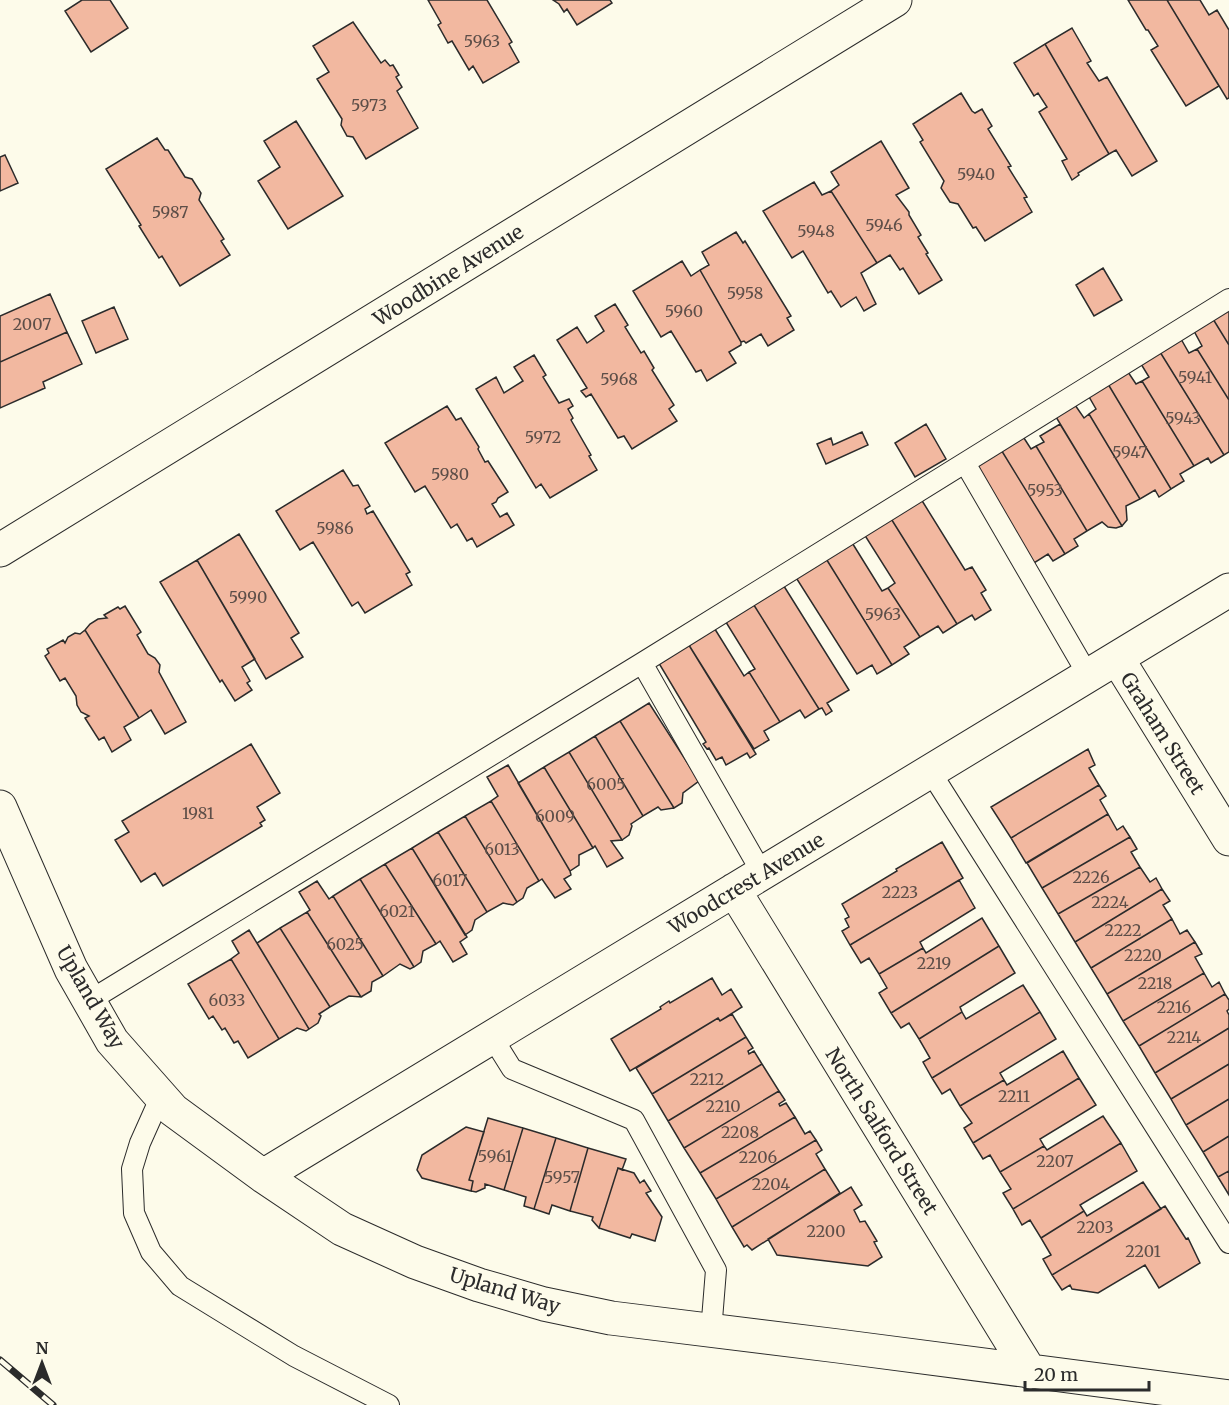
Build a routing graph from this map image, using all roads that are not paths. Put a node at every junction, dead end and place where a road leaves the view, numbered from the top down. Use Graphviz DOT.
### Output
graph roads {
  1 [pos="895,0"];
  2 [pos="1229,299"];
  3 [pos="965,463"];
  4 [pos="0,550"];
  5 [pos="1229,590"];
  6 [pos="1117,658"];
  7 [pos="642,663"];
  8 [pos="1088,675"];
  9 [pos="930,771"];
  10 [pos="0,807"];
  11 [pos="1229,839"];
  12 [pos="762,873"];
  13 [pos="734,890"];
  14 [pos="89,1001"];
  15 [pos="492,1037"];
  16 [pos="161,1096"];
  17 [pos="263,1176"];
  18 [pos="1229,1243"];
  19 [pos="711,1332"];
  20 [pos="1030,1372"];
  21 [pos="1229,1397"];
  22 [pos="389,1405"];
  1 -- 4 [label="street, Woodbine Avenue"];
  2 -- 3 [label="lane"];
  3 -- 7 [label="lane"];
  3 -- 8 [label="lane"];
  5 -- 6 [label="street, Woodcrest Avenue"];
  6 -- 8 [label="street, Woodcrest Avenue"];
  6 -- 11 [label="street, Graham Street"];
  7 -- 12 [label="lane"];
  7 -- 14 [label="lane"];
  8 -- 9 [label="street, Woodcrest Avenue"];
  9 -- 12 [label="street, Woodcrest Avenue"];
  9 -- 18 [label="lane"];
  10 -- 14 [label="street, Upland Way"];
  12 -- 13 [label="street, Woodcrest Avenue"];
  13 -- 15 [label="street, Woodcrest Avenue"];
  13 -- 20 [label="street, North Salford Street"];
  14 -- 16 [label="street, Upland Way"];
  15 -- 17 [label="street, Woodcrest Avenue"];
  15 -- 19 [label="lane"];
  16 -- 17 [label="street, Upland Way"];
  16 -- 22 [label="lane"];
  17 -- 19 [label="street, Upland Way"];
  19 -- 20 [label="street, Upland Way"];
  20 -- 21 [label="street, Upland Way"];
}
